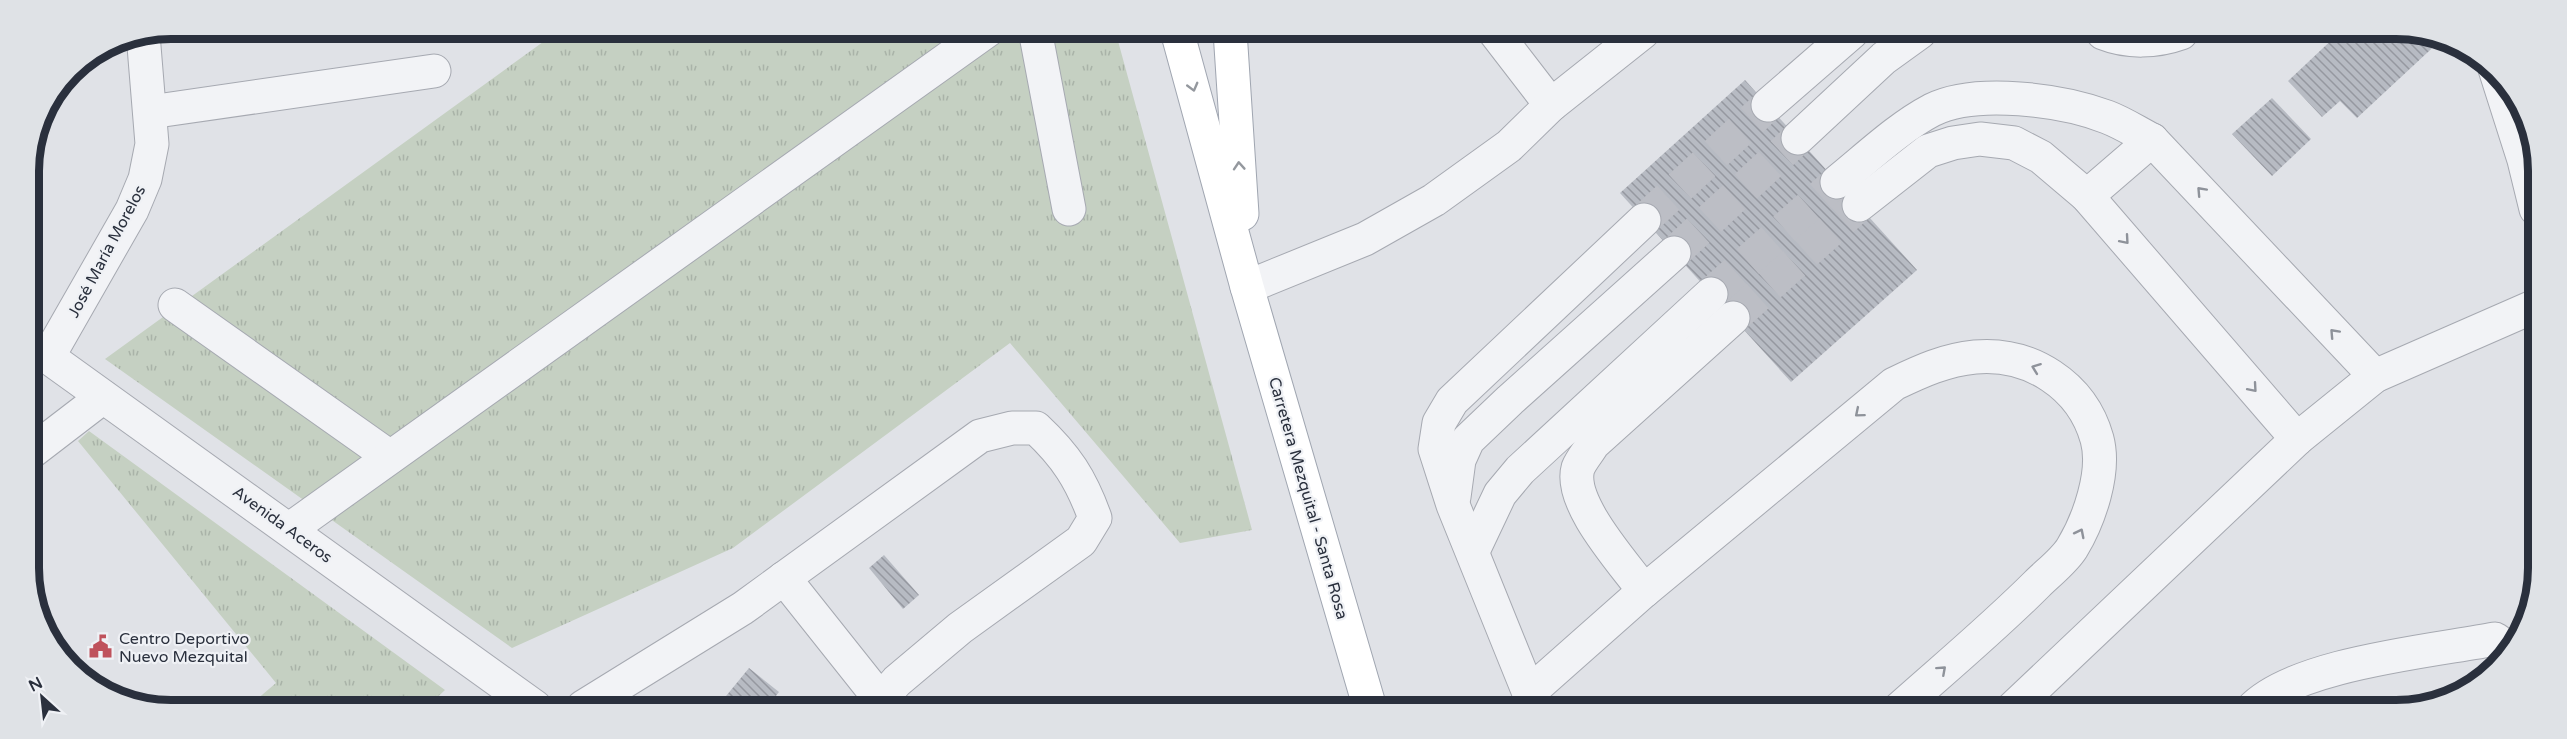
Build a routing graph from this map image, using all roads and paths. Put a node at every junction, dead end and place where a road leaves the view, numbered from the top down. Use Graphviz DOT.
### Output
graph roads {
  1 [pos="975,39"];
  2 [pos="1037,39"];
  3 [pos="1179,39"];
  4 [pos="1231,39"];
  5 [pos="1500,39"];
  6 [pos="1634,39"];
  7 [pos="1844,39"];
  8 [pos="1910,39"];
  9 [pos="2136,39"];
  10 [pos="2164,39"];
  11 [pos="144,42"];
  12 [pos="434,71"];
  13 [pos="2503,94"];
  14 [pos="1551,105"];
  15 [pos="1768,105"];
  16 [pos="150,112"];
  17 [pos="1798,138"];
  18 [pos="2152,140"];
  19 [pos="2528,178"];
  20 [pos="1837,182"];
  21 [pos="2087,196"];
  22 [pos="1859,206"];
  23 [pos="1069,209"];
  24 [pos="1644,220"];
  25 [pos="1674,253"];
  26 [pos="1247,288"];
  27 [pos="1711,294"];
  28 [pos="175,305"];
  29 [pos="2528,309"];
  30 [pos="1733,318"];
  31 [pos="39,350"];
  32 [pos="2374,376"];
  33 [pos="103,397"];
  34 [pos="2297,439"];
  35 [pos="39,446"];
  36 [pos="390,457"];
  37 [pos="1453,505"];
  38 [pos="290,530"];
  39 [pos="1473,551"];
  40 [pos="784,578"];
  41 [pos="1644,591"];
  42 [pos="2503,645"];
  43 [pos="527,700"];
  44 [pos="594,700"];
  45 [pos="874,700"];
  46 [pos="880,700"];
  47 [pos="1369,700"];
  48 [pos="1533,700"];
  49 [pos="1909,700"];
  50 [pos="2023,700"];
  51 [pos="2260,700"];
  1 -- 36 [label="street"];
  2 -- 23 [label="street"];
  3 -- 26 [label="main road, Carretera Mezquital - Santa Rosa, one-way"];
  26 -- 4 [label="main road, Carretera Mezquital - Santa Rosa, one-way"];
  5 -- 14 [label="street"];
  6 -- 14 [label="street"];
  7 -- 15 [label="street"];
  8 -- 17 [label="street"];
  9 -- 10 [label="street"];
  11 -- 16 [label="street, José María Morelos"];
  12 -- 16 [label="street"];
  13 -- 19 [label="street"];
  14 -- 26 [label="street"];
  16 -- 31 [label="street, José María Morelos"];
  18 -- 20 [label="street"];
  18 -- 21 [label="street"];
  32 -- 18 [label="street, one-way"];
  21 -- 22 [label="street"];
  21 -- 34 [label="street, one-way"];
  24 -- 37 [label="street"];
  25 -- 37 [label="street"];
  26 -- 47 [label="main road, Carretera Mezquital - Santa Rosa"];
  27 -- 39 [label="street"];
  28 -- 36 [label="street"];
  29 -- 32 [label="street"];
  30 -- 41 [label="street"];
  31 -- 33 [label="street, Avenida Aceros"];
  32 -- 34 [label="street"];
  33 -- 35 [label="street"];
  33 -- 38 [label="street, Avenida Aceros"];
  34 -- 50 [label="street"];
  36 -- 38 [label="street"];
  37 -- 39 [label="street"];
  38 -- 43 [label="street, Avenida Aceros"];
  39 -- 48 [label="street"];
  40 -- 44 [label="street"];
  40 -- 45 [label="street"];
  40 -- 46 [label="street"];
  41 -- 48 [label="street"];
  49 -- 41 [label="street, one-way"];
  42 -- 51 [label="street"];
}
